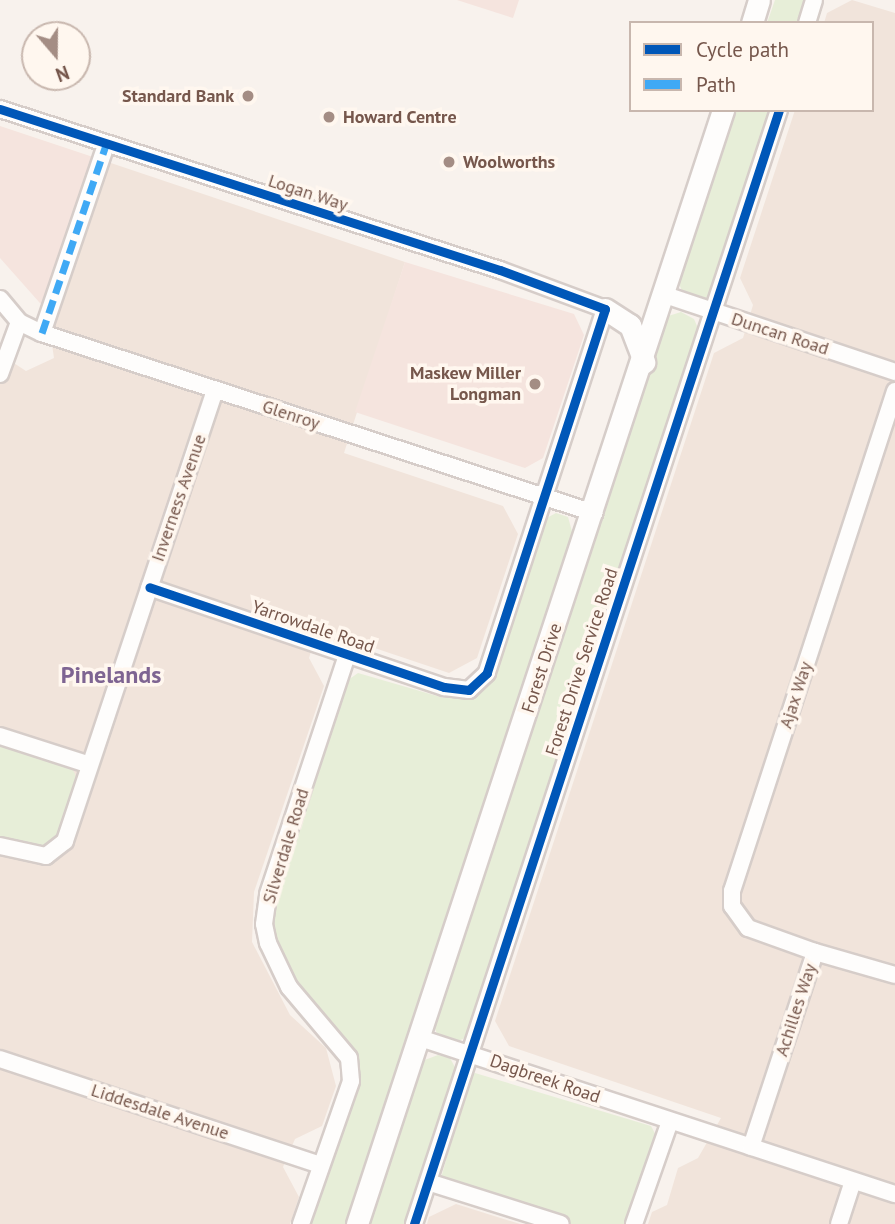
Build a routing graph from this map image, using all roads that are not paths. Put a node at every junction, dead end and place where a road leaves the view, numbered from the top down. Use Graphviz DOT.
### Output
graph roads {
  1 [pos="759,0"];
  2 [pos="814,0"];
  3 [pos="753,21"];
  4 [pos="808,21"];
  5 [pos="0,109"];
  6 [pos="722,112"];
  7 [pos="778,112"];
  8 [pos="106,145"];
  9 [pos="665,295"];
  10 [pos="0,299"];
  11 [pos="605,309"];
  12 [pos="714,313"];
  13 [pos="19,322"];
  14 [pos="42,333"];
  15 [pos="643,362"];
  16 [pos="895,372"];
  17 [pos="0,374"];
  18 [pos="215,390"];
  19 [pos="895,391"];
  20 [pos="545,498"];
  21 [pos="594,513"];
  22 [pos="149,587"];
  23 [pos="347,655"];
  24 [pos="0,736"];
  25 [pos="87,764"];
  26 [pos="0,846"];
  27 [pos="816,952"];
  28 [pos="895,975"];
  29 [pos="420,1038"];
  30 [pos="468,1053"];
  31 [pos="0,1059"];
  32 [pos="670,1121"];
  33 [pos="751,1147"];
  34 [pos="320,1165"];
  35 [pos="853,1181"];
  36 [pos="428,1182"];
  37 [pos="895,1194"];
  38 [pos="301,1224"];
  39 [pos="357,1224"];
  40 [pos="414,1224"];
  41 [pos="561,1224"];
  42 [pos="634,1224"];
  43 [pos="839,1224"];
  1 -- 3 [label="main road"];
  2 -- 4 [label="street"];
  5 -- 8 [label="street, Logan Way"];
  6 -- 9 [label="main road, Forest Drive"];
  7 -- 12 [label="street, Forest Drive Service Road"];
  8 -- 11 [label="street, Logan Way"];
  8 -- 14 [label="street"];
  9 -- 12 [label="street, Duncan Road"];
  9 -- 15 [label="main road, Forest Drive"];
  10 -- 13 [label="street, Glenroy"];
  11 -- 15 [label="main road"];
  11 -- 20 [label="street"];
  12 -- 16 [label="street, Duncan Road"];
  12 -- 30 [label="street, Forest Drive Service Road"];
  13 -- 14 [label="street, Glenroy"];
  13 -- 17 [label="street"];
  14 -- 18 [label="street, Glenroy"];
  15 -- 21 [label="main road, Forest Drive"];
  18 -- 20 [label="street, Glenroy"];
  18 -- 22 [label="street, Inverness Avenue"];
  19 -- 27 [label="street, Ajax Way"];
  20 -- 21 [label="street, Glenroy"];
  20 -- 23 [label="street, Yarrowdale Road"];
  21 -- 29 [label="main road, Forest Drive"];
  22 -- 23 [label="street, Yarrowdale Road"];
  22 -- 25 [label="street, Inverness Avenue"];
  23 -- 34 [label="street, Silverdale Road"];
  24 -- 25 [label="street"];
  25 -- 26 [label="street, Inverness Avenue"];
  27 -- 28 [label="street, Achilles Way"];
  27 -- 33 [label="street, Achilles Way"];
  29 -- 30 [label="street, Dagbreek Road"];
  29 -- 39 [label="main road, Forest Drive"];
  30 -- 32 [label="street, Dagbreek Road"];
  30 -- 36 [label="street, Forest Drive Service Road"];
  31 -- 34 [label="street, Liddesdale Avenue"];
  32 -- 33 [label="street, Dagbreek Road"];
  32 -- 42 [label="street"];
  33 -- 35 [label="street, Dagbreek Road"];
  34 -- 38 [label="street"];
  35 -- 37 [label="street, Dagbreek Road"];
  35 -- 43 [label="street"];
  36 -- 40 [label="street, Forest Drive Service Road"];
  36 -- 41 [label="street"];
}
